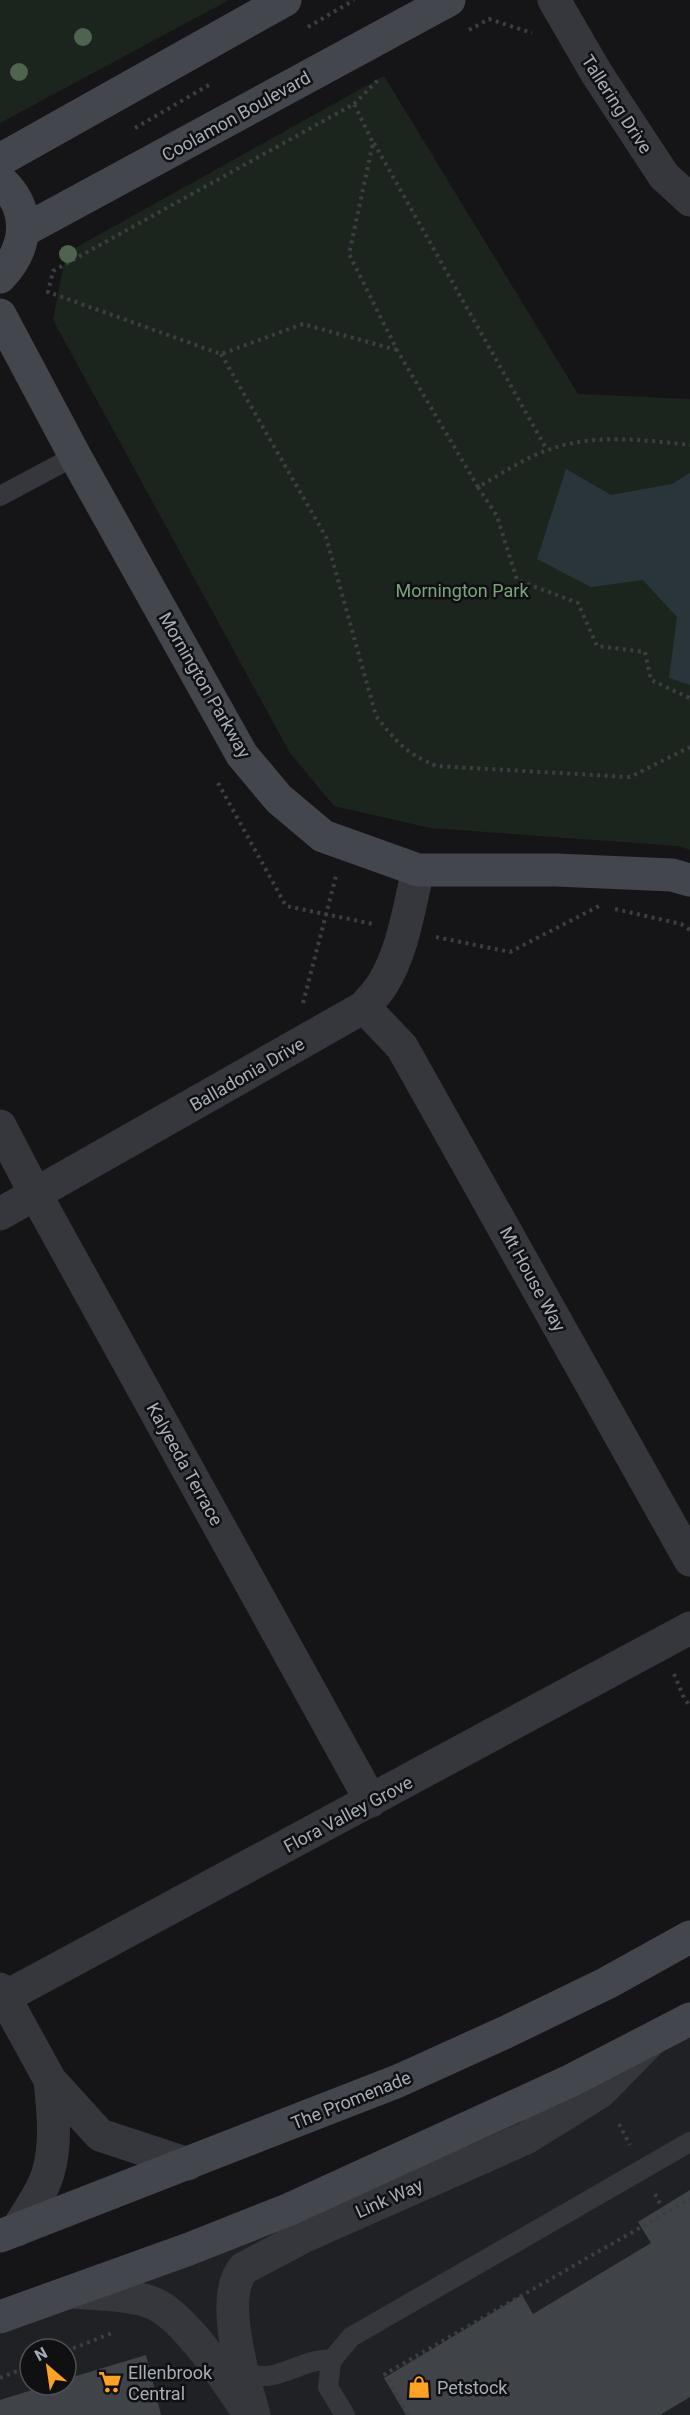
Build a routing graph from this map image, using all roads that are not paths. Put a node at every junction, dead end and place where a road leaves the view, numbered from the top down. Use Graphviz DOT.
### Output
graph roads {
  1 [pos="285,0"];
  2 [pos="449,0"];
  3 [pos="560,11"];
  4 [pos="0,160"];
  5 [pos="0,180"];
  6 [pos="690,200"];
  7 [pos="23,231"];
  8 [pos="0,277"];
  9 [pos="0,315"];
  10 [pos="75,456"];
  11 [pos="0,496"];
  12 [pos="418,870"];
  13 [pos="690,880"];
  14 [pos="364,1007"];
  15 [pos="0,1126"];
  16 [pos="36,1195"];
  17 [pos="0,1214"];
  18 [pos="690,1560"];
  19 [pos="690,1628"];
  20 [pos="371,1802"];
  21 [pos="690,1937"];
  22 [pos="2,1993"];
  23 [pos="690,2019"];
  24 [pos="654,2038"];
  25 [pos="50,2080"];
  26 [pos="690,2142"];
  27 [pos="188,2164"];
  28 [pos="9,2233"];
  29 [pos="71,2292"];
  30 [pos="0,2317"];
  31 [pos="240,2358"];
  32 [pos="332,2360"];
  33 [pos="252,2415"];
  34 [pos="345,2415"];
  1 -- 4 [label="street"];
  2 -- 7 [label="street, Coolamon Boulevard"];
  3 -- 6 [label="street, Tallering Drive"];
  5 -- 7 [label="street"];
  7 -- 8 [label="street"];
  9 -- 10 [label="street, Mornington Parkway"];
  10 -- 11 [label="lane"];
  10 -- 12 [label="street, Mornington Parkway"];
  12 -- 13 [label="street, Mornington Parkway"];
  12 -- 14 [label="street, Balladonia Drive"];
  14 -- 16 [label="street, Balladonia Drive"];
  14 -- 18 [label="street, Mt House Way"];
  15 -- 16 [label="street, Kalyeeda Terrace"];
  16 -- 17 [label="street, Balladonia Drive"];
  16 -- 20 [label="street, Kalyeeda Terrace"];
  19 -- 20 [label="street, Flora Valley Grove"];
  20 -- 22 [label="street, Flora Valley Grove"];
  21 -- 27 [label="street, The Promenade"];
  22 -- 25 [label="street"];
  23 -- 24 [label="street"];
  24 -- 29 [label="street"];
  24 -- 31 [label="street, Link Way"];
  25 -- 27 [label="street"];
  25 -- 28 [label="street"];
  26 -- 32 [label="lane"];
  27 -- 28 [label="street, The Promenade"];
  29 -- 30 [label="street"];
  29 -- 33 [label="street, Link Way"];
  31 -- 32 [label="lane"];
  31 -- 33 [label="street, Link Way"];
  32 -- 34 [label="lane"];
}
